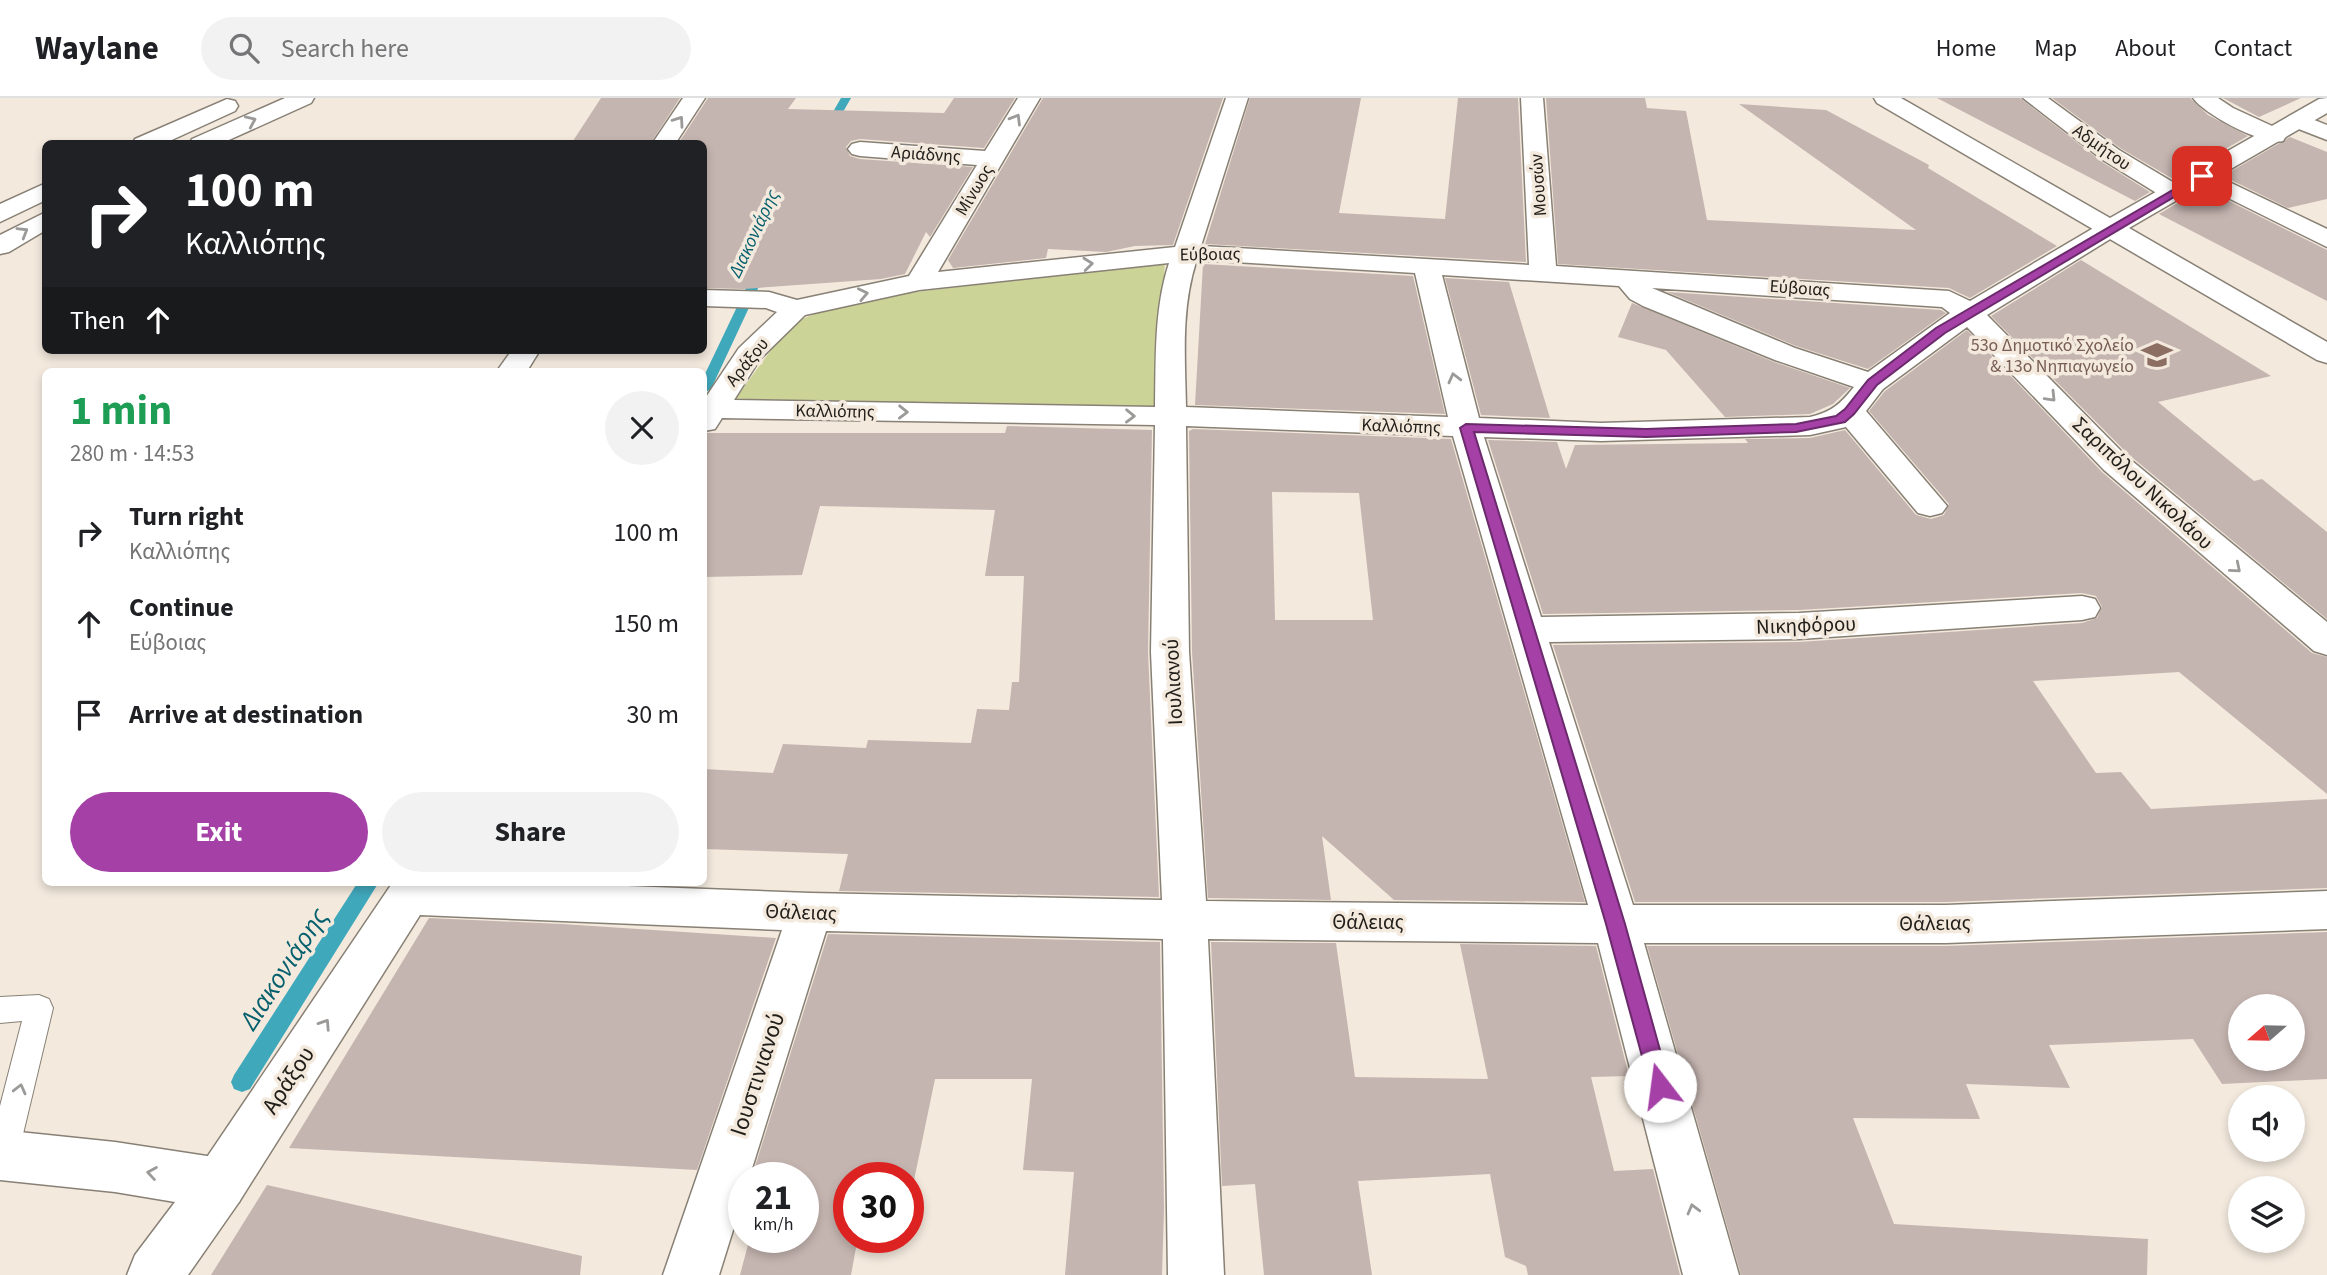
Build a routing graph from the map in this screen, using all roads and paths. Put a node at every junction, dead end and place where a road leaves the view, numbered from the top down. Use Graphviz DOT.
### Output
graph roads {
  1 [pos="245,98"];
  2 [pos="303,98"];
  3 [pos="694,98"];
  4 [pos="1029,98"];
  5 [pos="1237,98"];
  6 [pos="1532,98"];
  7 [pos="1885,98"];
  8 [pos="2034,98"];
  9 [pos="2204,98"];
  10 [pos="2327,104"];
  11 [pos="2299,121"];
  12 [pos="2327,134"];
  13 [pos="2275,136"];
  14 [pos="152,140"];
  15 [pos="209,140"];
  16 [pos="666,140"];
  17 [pos="859,149"];
  18 [pos="992,159"];
  19 [pos="2202,176"];
  20 [pos="42,192"];
  21 [pos="2172,192"];
  22 [pos="0,214"];
  23 [pos="42,221"];
  24 [pos="2111,228"];
  25 [pos="2327,239"];
  26 [pos="0,246"];
  27 [pos="1185,254"];
  28 [pos="1426,265"];
  29 [pos="1543,272"];
  30 [pos="1626,278"];
  31 [pos="919,282"];
  32 [pos="711,298"];
  33 [pos="783,304"];
  34 [pos="1969,313"];
  35 [pos="2327,354"];
  36 [pos="1872,383"];
  37 [pos="1850,412"];
  38 [pos="708,415"];
  39 [pos="1169,416"];
  40 [pos="1466,428"];
  41 [pos="1930,506"];
  42 [pos="2082,608"];
  43 [pos="1528,629"];
  44 [pos="2327,642"];
  45 [pos="413,889"];
  46 [pos="2327,910"];
  47 [pos="810,912"];
  48 [pos="1185,920"];
  49 [pos="1616,924"];
  50 [pos="0,1010"];
  51 [pos="2,1155"];
  52 [pos="220,1184"];
  53 [pos="155,1275"];
  54 [pos="691,1275"];
  55 [pos="1196,1275"];
  56 [pos="1711,1275"];
  1 -- 14 [label="street"];
  15 -- 2 [label="street, one-way"];
  16 -- 3 [label="street, one-way"];
  18 -- 4 [label="street, Μίνωος, one-way"];
  5 -- 27 [label="street, Ιουλιανού"];
  6 -- 29 [label="street, Μουσών"];
  7 -- 24 [label="street"];
  8 -- 21 [label="street, Αδμήτου"];
  9 -- 13 [label="street"];
  10 -- 11 [label="street"];
  11 -- 12 [label="street"];
  11 -- 13 [label="street"];
  13 -- 19 [label="street"];
  17 -- 18 [label="street, Αριάδνης"];
  18 -- 31 [label="street, Μίνωος"];
  19 -- 21 [label="street"];
  19 -- 25 [label="street"];
  20 -- 22 [label="street"];
  21 -- 24 [label="street"];
  26 -- 23 [label="street, one-way"];
  24 -- 34 [label="street"];
  24 -- 35 [label="street"];
  27 -- 28 [label="street, Εύβοιας"];
  31 -- 27 [label="street, Εύβοιας, one-way"];
  27 -- 39 [label="street, Ιουλιανού"];
  28 -- 29 [label="street, Εύβοιας"];
  40 -- 28 [label="street, one-way"];
  29 -- 30 [label="street, Εύβοιας"];
  30 -- 34 [label="street, Εύβοιας"];
  30 -- 36 [label="street"];
  33 -- 31 [label="street, Εύβοιας, one-way"];
  32 -- 33 [label="street, Εύβοιας"];
  33 -- 38 [label="street, Αράξου"];
  34 -- 36 [label="street"];
  34 -- 44 [label="street, Σαριπόλου Νικολάου, one-way"];
  36 -- 37 [label="street"];
  37 -- 40 [label="street, Καλλιόπης"];
  37 -- 41 [label="street"];
  38 -- 39 [label="street, Καλλιόπης, one-way"];
  39 -- 40 [label="street, Καλλιόπης"];
  39 -- 48 [label="street, Ιουλιανού"];
  40 -- 43 [label="street"];
  42 -- 43 [label="street, Νικηφόρου"];
  43 -- 49 [label="street"];
  45 -- 47 [label="street, Θάλειας"];
  52 -- 45 [label="street, Αράξου, one-way"];
  46 -- 49 [label="street, Θάλειας"];
  47 -- 48 [label="street, Θάλειας"];
  47 -- 54 [label="street, Ιουστινιανού"];
  48 -- 49 [label="street, Θάλειας"];
  48 -- 55 [label="street, Ιουλιανού"];
  56 -- 49 [label="street, one-way"];
  51 -- 50 [label="lane, one-way"];
  52 -- 51 [label="street, one-way"];
  52 -- 53 [label="street, Αράξου"];
}
